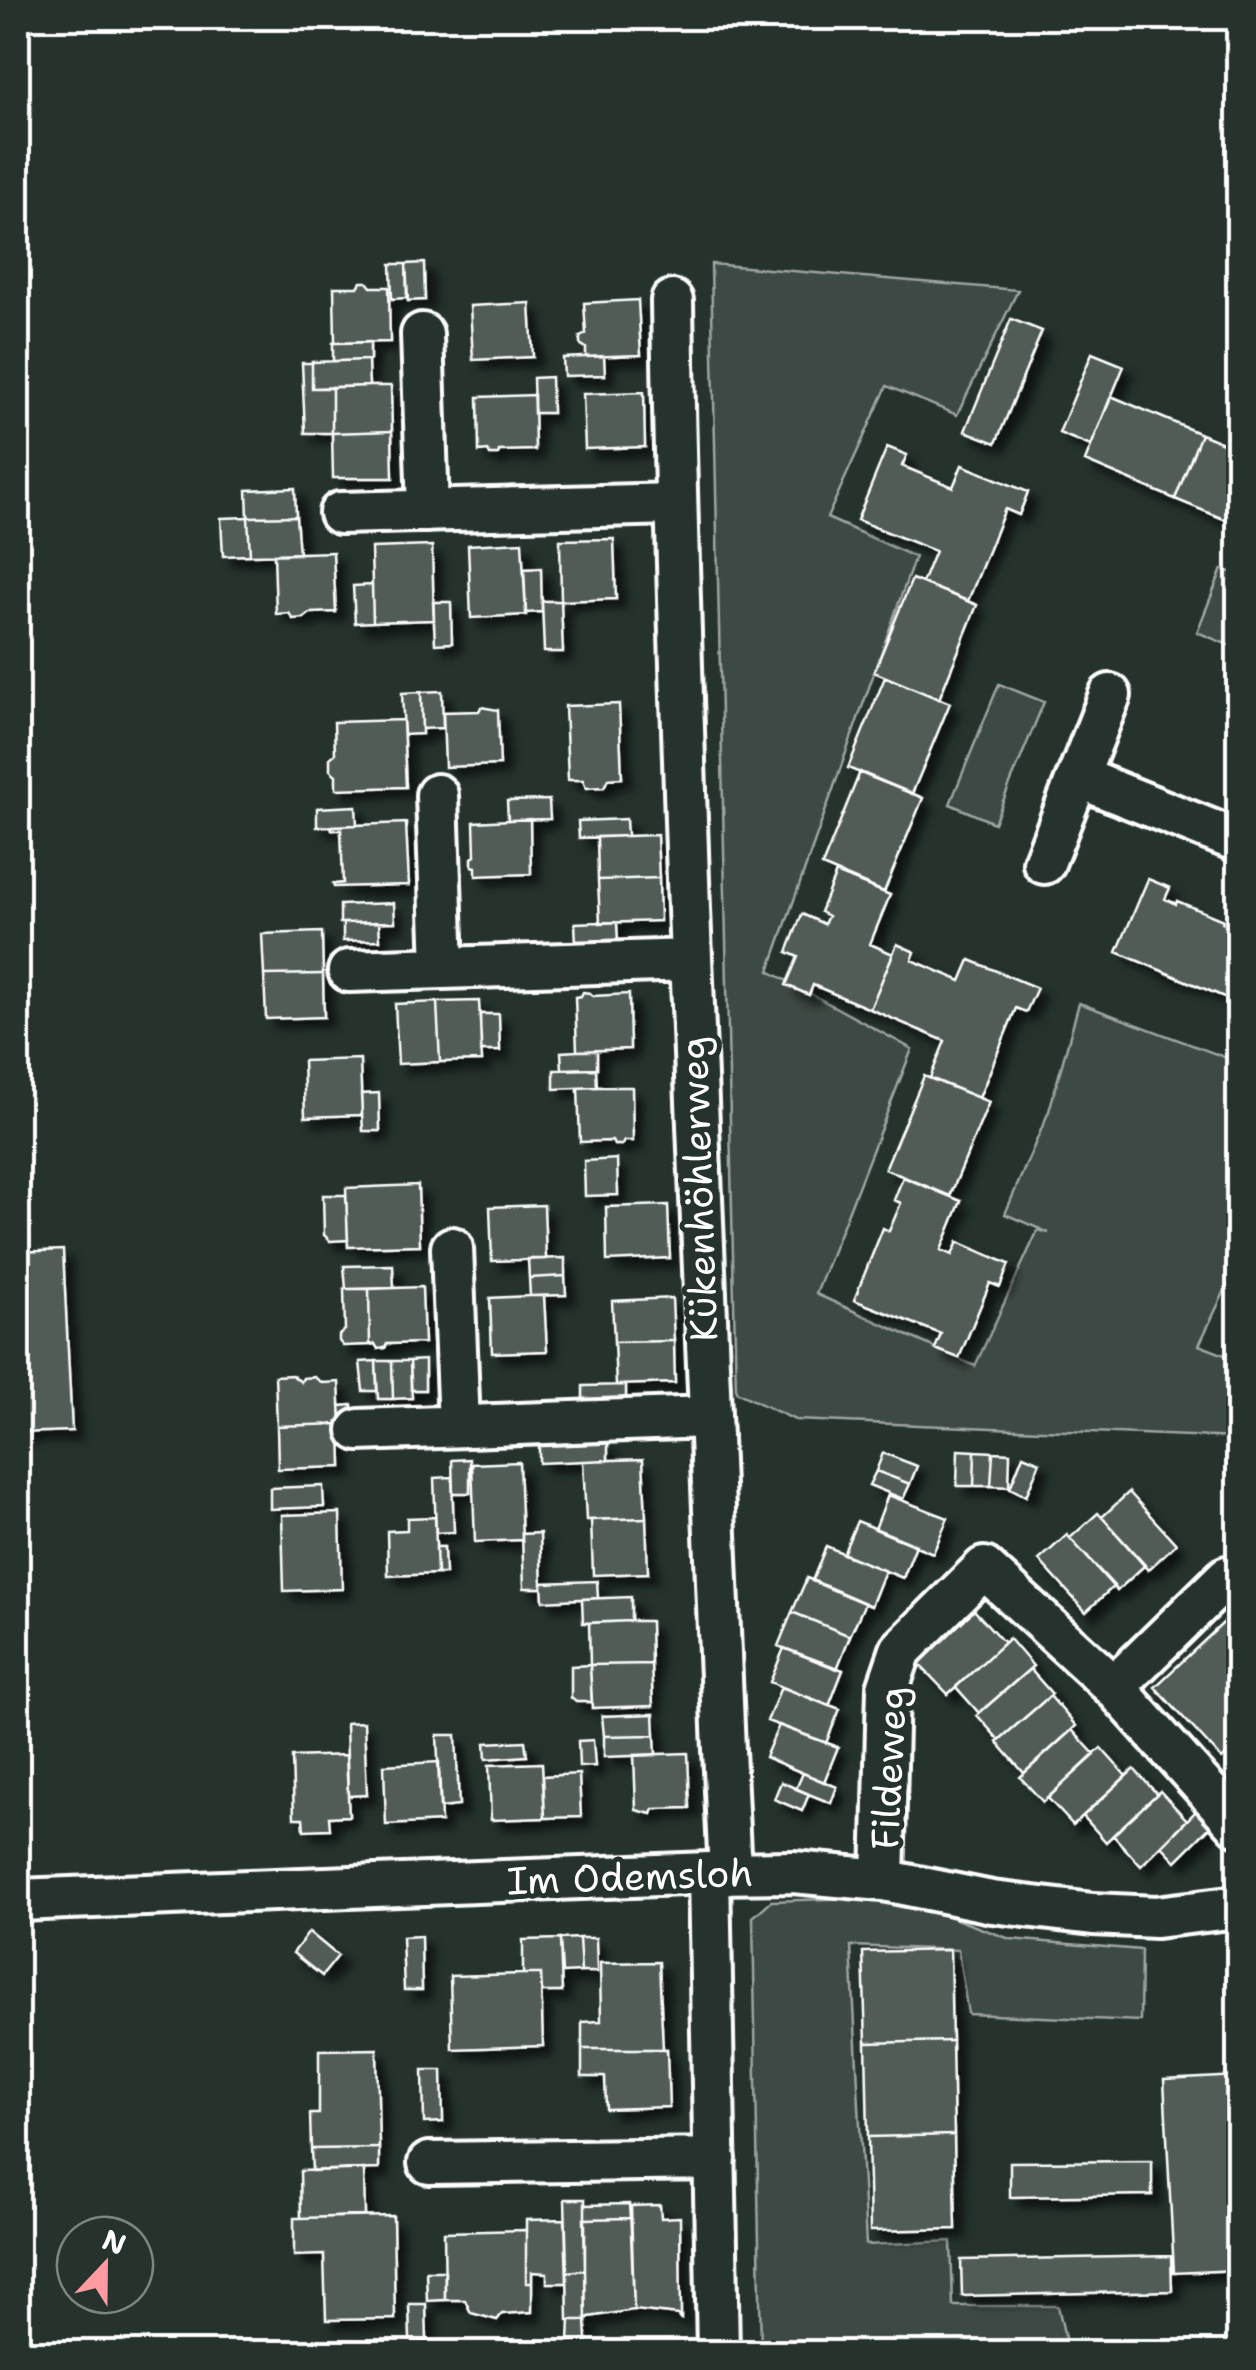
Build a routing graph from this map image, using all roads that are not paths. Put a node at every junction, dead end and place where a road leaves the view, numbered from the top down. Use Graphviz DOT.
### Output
graph roads {
  1 [pos="672,301"];
  2 [pos="422,334"];
  3 [pos="675,504"];
  4 [pos="428,511"];
  5 [pos="340,514"];
  6 [pos="1110,695"];
  7 [pos="1078,777"];
  8 [pos="438,795"];
  9 [pos="1238,840"];
  10 [pos="1044,863"];
  11 [pos="691,960"];
  12 [pos="443,968"];
  13 [pos="349,971"];
  14 [pos="452,1248"];
  15 [pos="708,1417"];
  16 [pos="460,1426"];
  17 [pos="359,1430"];
  18 [pos="1227,1577"];
  19 [pos="1114,1687"];
  20 [pos="1238,1824"];
  21 [pos="720,1873"];
  22 [pos="883,1880"];
  23 [pos="18,1900"];
  24 [pos="1238,1908"];
  25 [pos="715,2159"];
  26 [pos="429,2163"];
  27 [pos="718,2352"];
  1 -- 3 [label="street, Kükenhöhlerweg"];
  2 -- 4 [label="street"];
  3 -- 4 [label="street"];
  3 -- 11 [label="street, Kükenhöhlerweg"];
  4 -- 5 [label="street"];
  6 -- 7 [label="street"];
  7 -- 9 [label="street"];
  7 -- 10 [label="street"];
  8 -- 12 [label="street"];
  11 -- 12 [label="street"];
  11 -- 15 [label="street, Kükenhöhlerweg"];
  12 -- 13 [label="street"];
  14 -- 16 [label="street"];
  15 -- 16 [label="street"];
  15 -- 21 [label="street, Kükenhöhlerweg"];
  16 -- 17 [label="street"];
  18 -- 19 [label="street"];
  19 -- 20 [label="street, Fildeweg"];
  19 -- 22 [label="street, Fildeweg"];
  21 -- 22 [label="street, Im Odemsloh"];
  21 -- 23 [label="street, Im Odemsloh"];
  21 -- 25 [label="street, Kükenhöhlerweg"];
  22 -- 24 [label="street, Im Odemsloh"];
  25 -- 26 [label="street"];
  25 -- 27 [label="street, Kükenhöhlerweg"];
}
